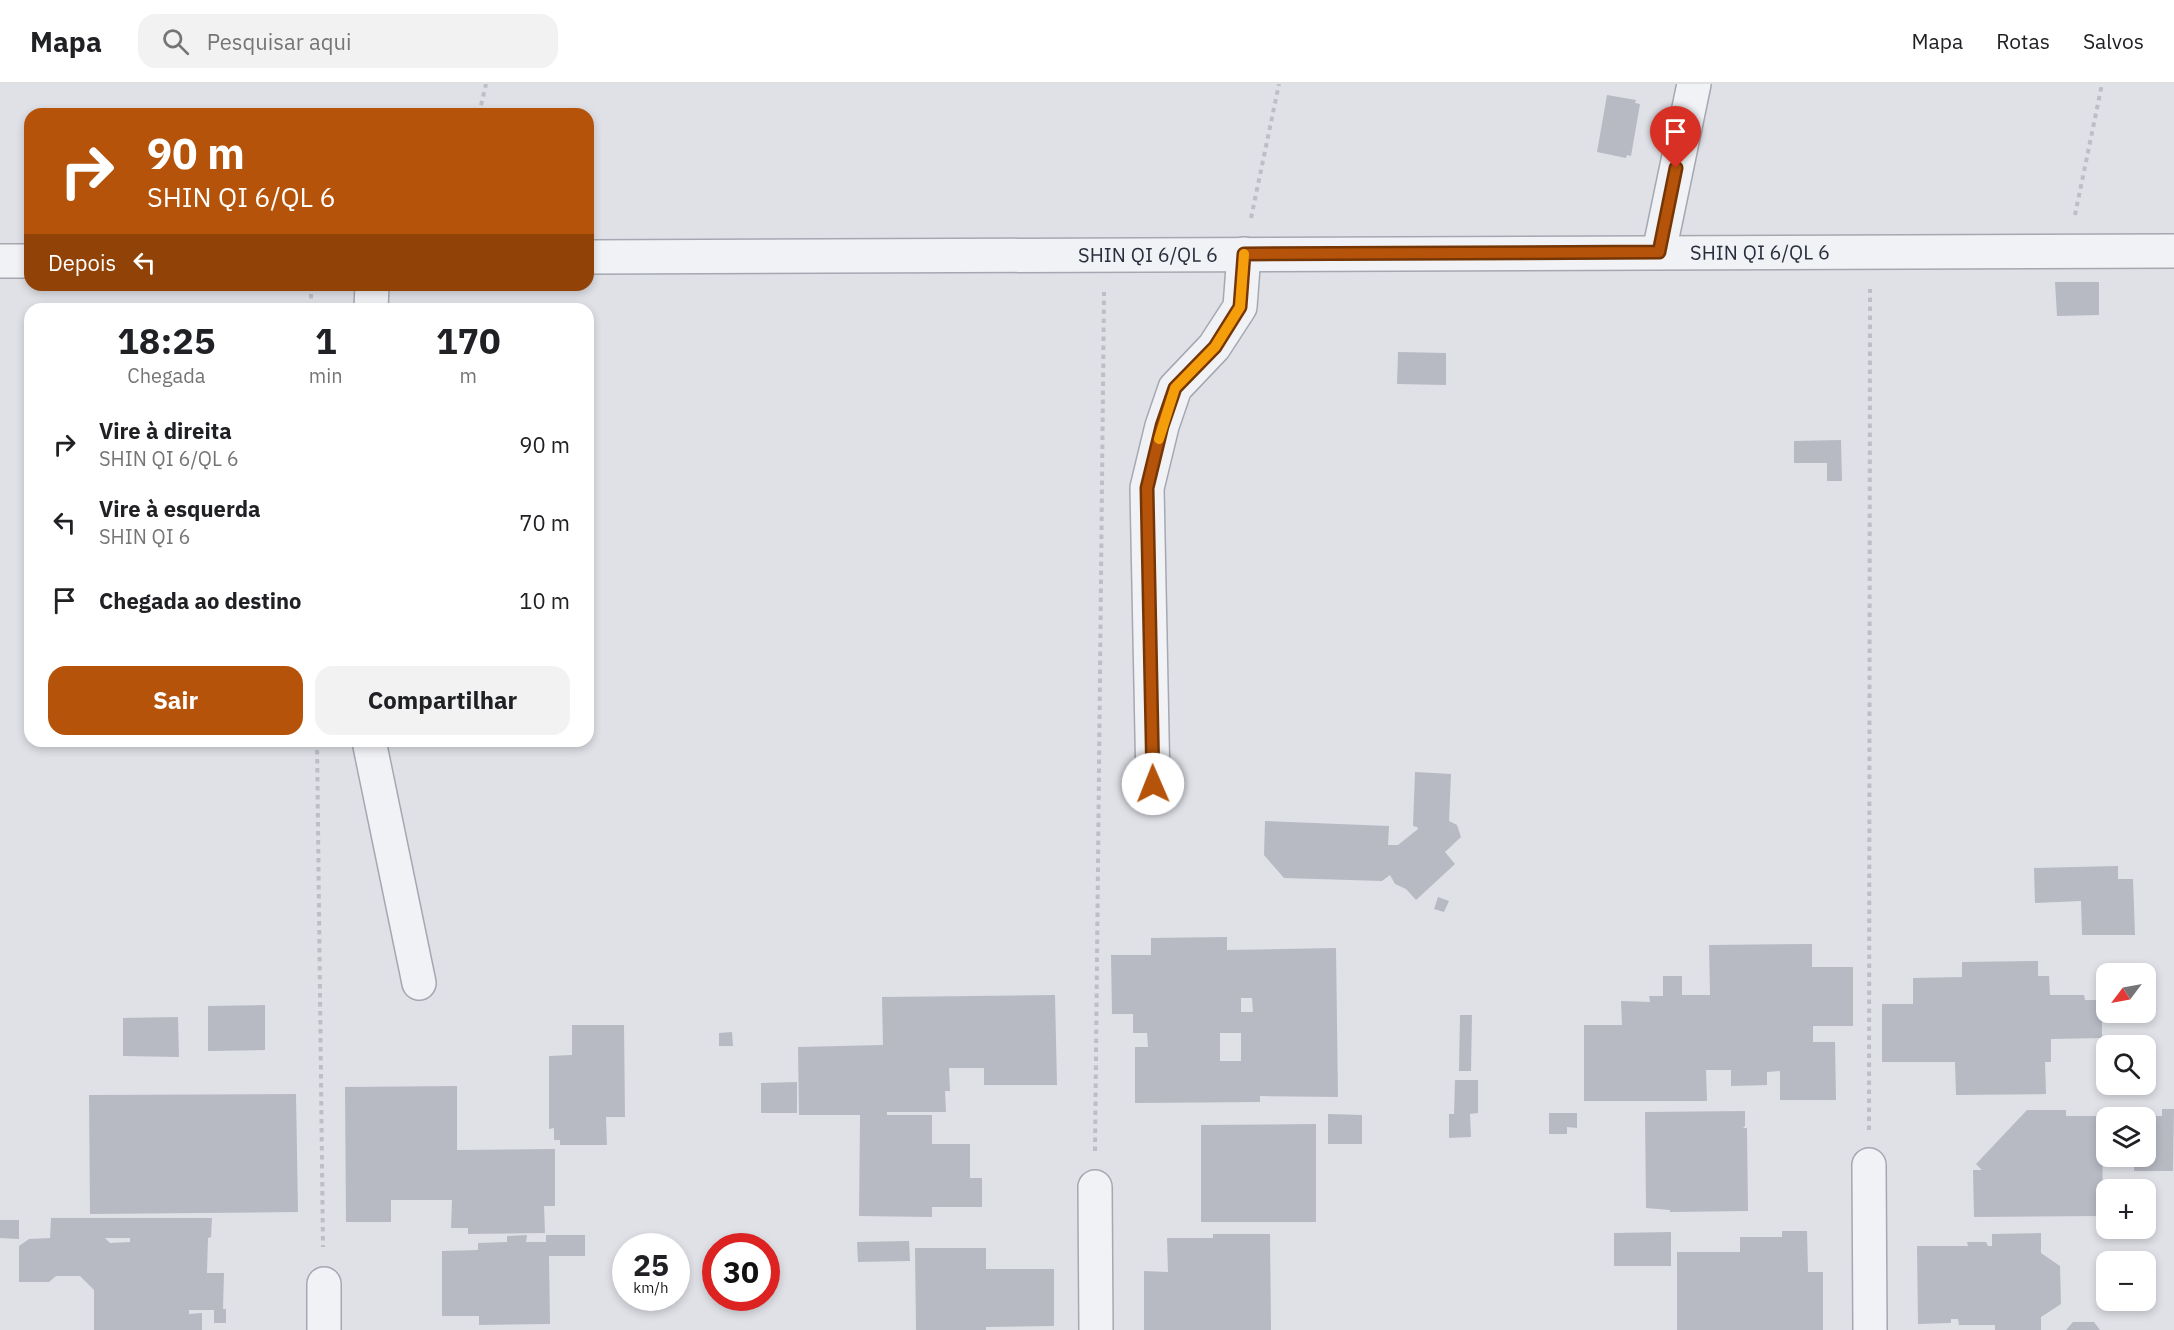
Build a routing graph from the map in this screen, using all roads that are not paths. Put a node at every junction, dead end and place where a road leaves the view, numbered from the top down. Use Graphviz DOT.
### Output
graph roads {
  1 [pos="1694,84"];
  2 [pos="2174,251"];
  3 [pos="1659,252"];
  4 [pos="1244,254"];
  5 [pos="594,257"];
  6 [pos="0,261"];
  7 [pos="24,261"];
  8 [pos="370,747"];
  9 [pos="1153,784"];
  10 [pos="419,983"];
  11 [pos="1869,1165"];
  12 [pos="1095,1187"];
  13 [pos="324,1284"];
  14 [pos="324,1330"];
  15 [pos="1096,1330"];
  16 [pos="1870,1330"];
  1 -- 3 [label="street"];
  2 -- 3 [label="street, SHIN QI 6/QL 6"];
  3 -- 4 [label="street, SHIN QI 6/QL 6"];
  4 -- 5 [label="street, SHIN QI 6/QL 6"];
  4 -- 9 [label="street"];
  6 -- 7 [label="street"];
  8 -- 10 [label="street"];
  11 -- 16 [label="street"];
  12 -- 15 [label="street"];
  13 -- 14 [label="street"];
}
